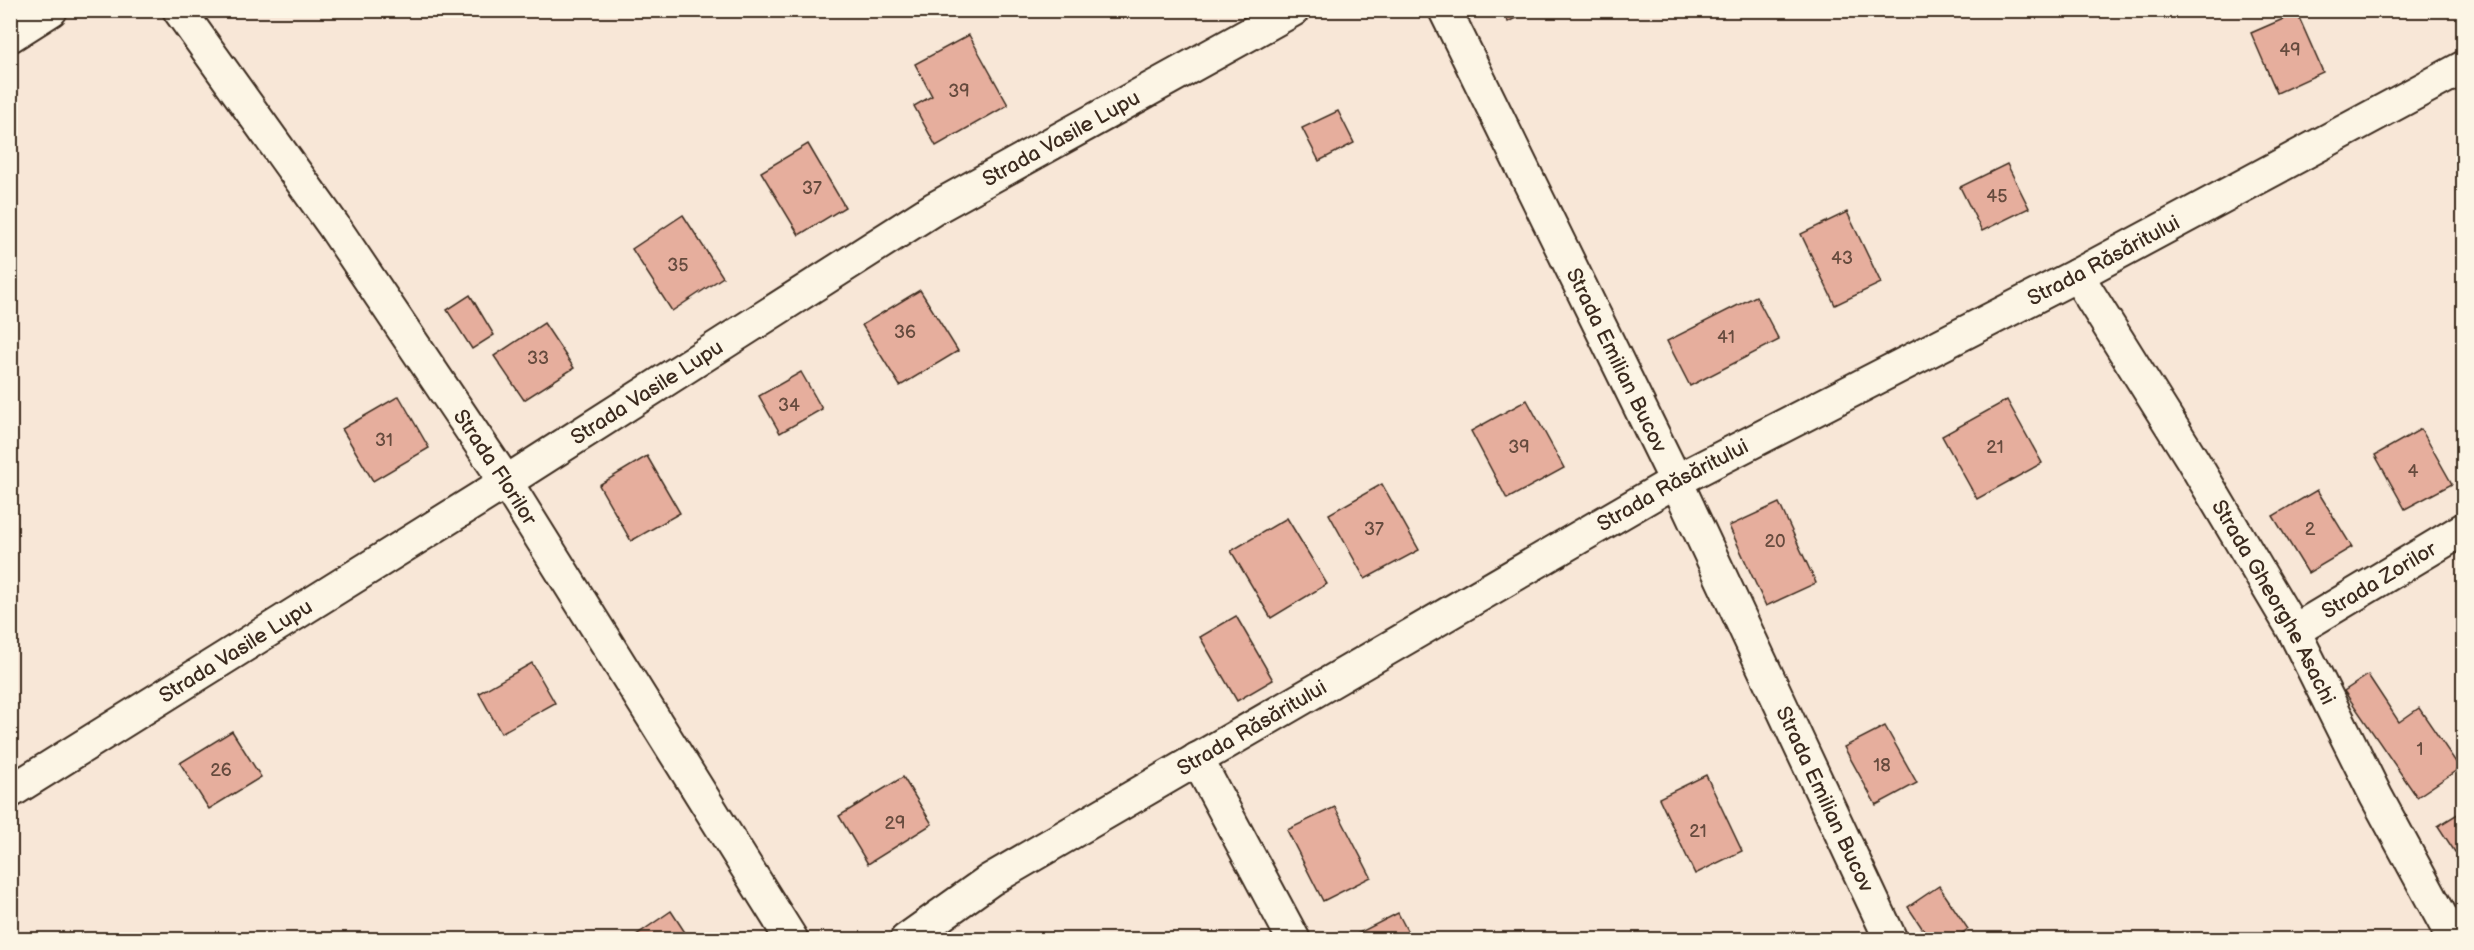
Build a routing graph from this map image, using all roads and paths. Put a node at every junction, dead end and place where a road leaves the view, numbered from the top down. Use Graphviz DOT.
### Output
graph roads {
  1 [pos="51,10"];
  2 [pos="179,10"];
  3 [pos="1293,10"];
  4 [pos="1445,10"];
  5 [pos="10,36"];
  6 [pos="2463,67"];
  7 [pos="2077,275"];
  8 [pos="1676,481"];
  9 [pos="506,482"];
  10 [pos="2463,529"];
  11 [pos="2294,631"];
  12 [pos="1197,759"];
  13 [pos="10,792"];
  14 [pos="2463,936"];
  15 [pos="792,939"];
  16 [pos="906,939"];
  17 [pos="1294,939"];
  18 [pos="1891,939"];
  19 [pos="2456,939"];
  1 -- 5 [label="street"];
  2 -- 9 [label="street, Strada Florilor"];
  3 -- 9 [label="street, Strada Vasile Lupu"];
  4 -- 8 [label="street, Strada Emilian Bucov"];
  6 -- 7 [label="street, Strada Răsăritului"];
  7 -- 8 [label="street, Strada Răsăritului"];
  7 -- 11 [label="street, Strada Gheorghe Asachi"];
  8 -- 12 [label="street, Strada Răsăritului"];
  8 -- 18 [label="street, Strada Emilian Bucov"];
  9 -- 13 [label="street, Strada Vasile Lupu"];
  9 -- 15 [label="street, Strada Florilor"];
  10 -- 11 [label="street, Strada Zorilor"];
  11 -- 19 [label="street, Strada Gheorghe Asachi"];
  12 -- 16 [label="street, Strada Răsăritului"];
  12 -- 17 [label="street"];
  14 -- 19 [label="street"];
}
